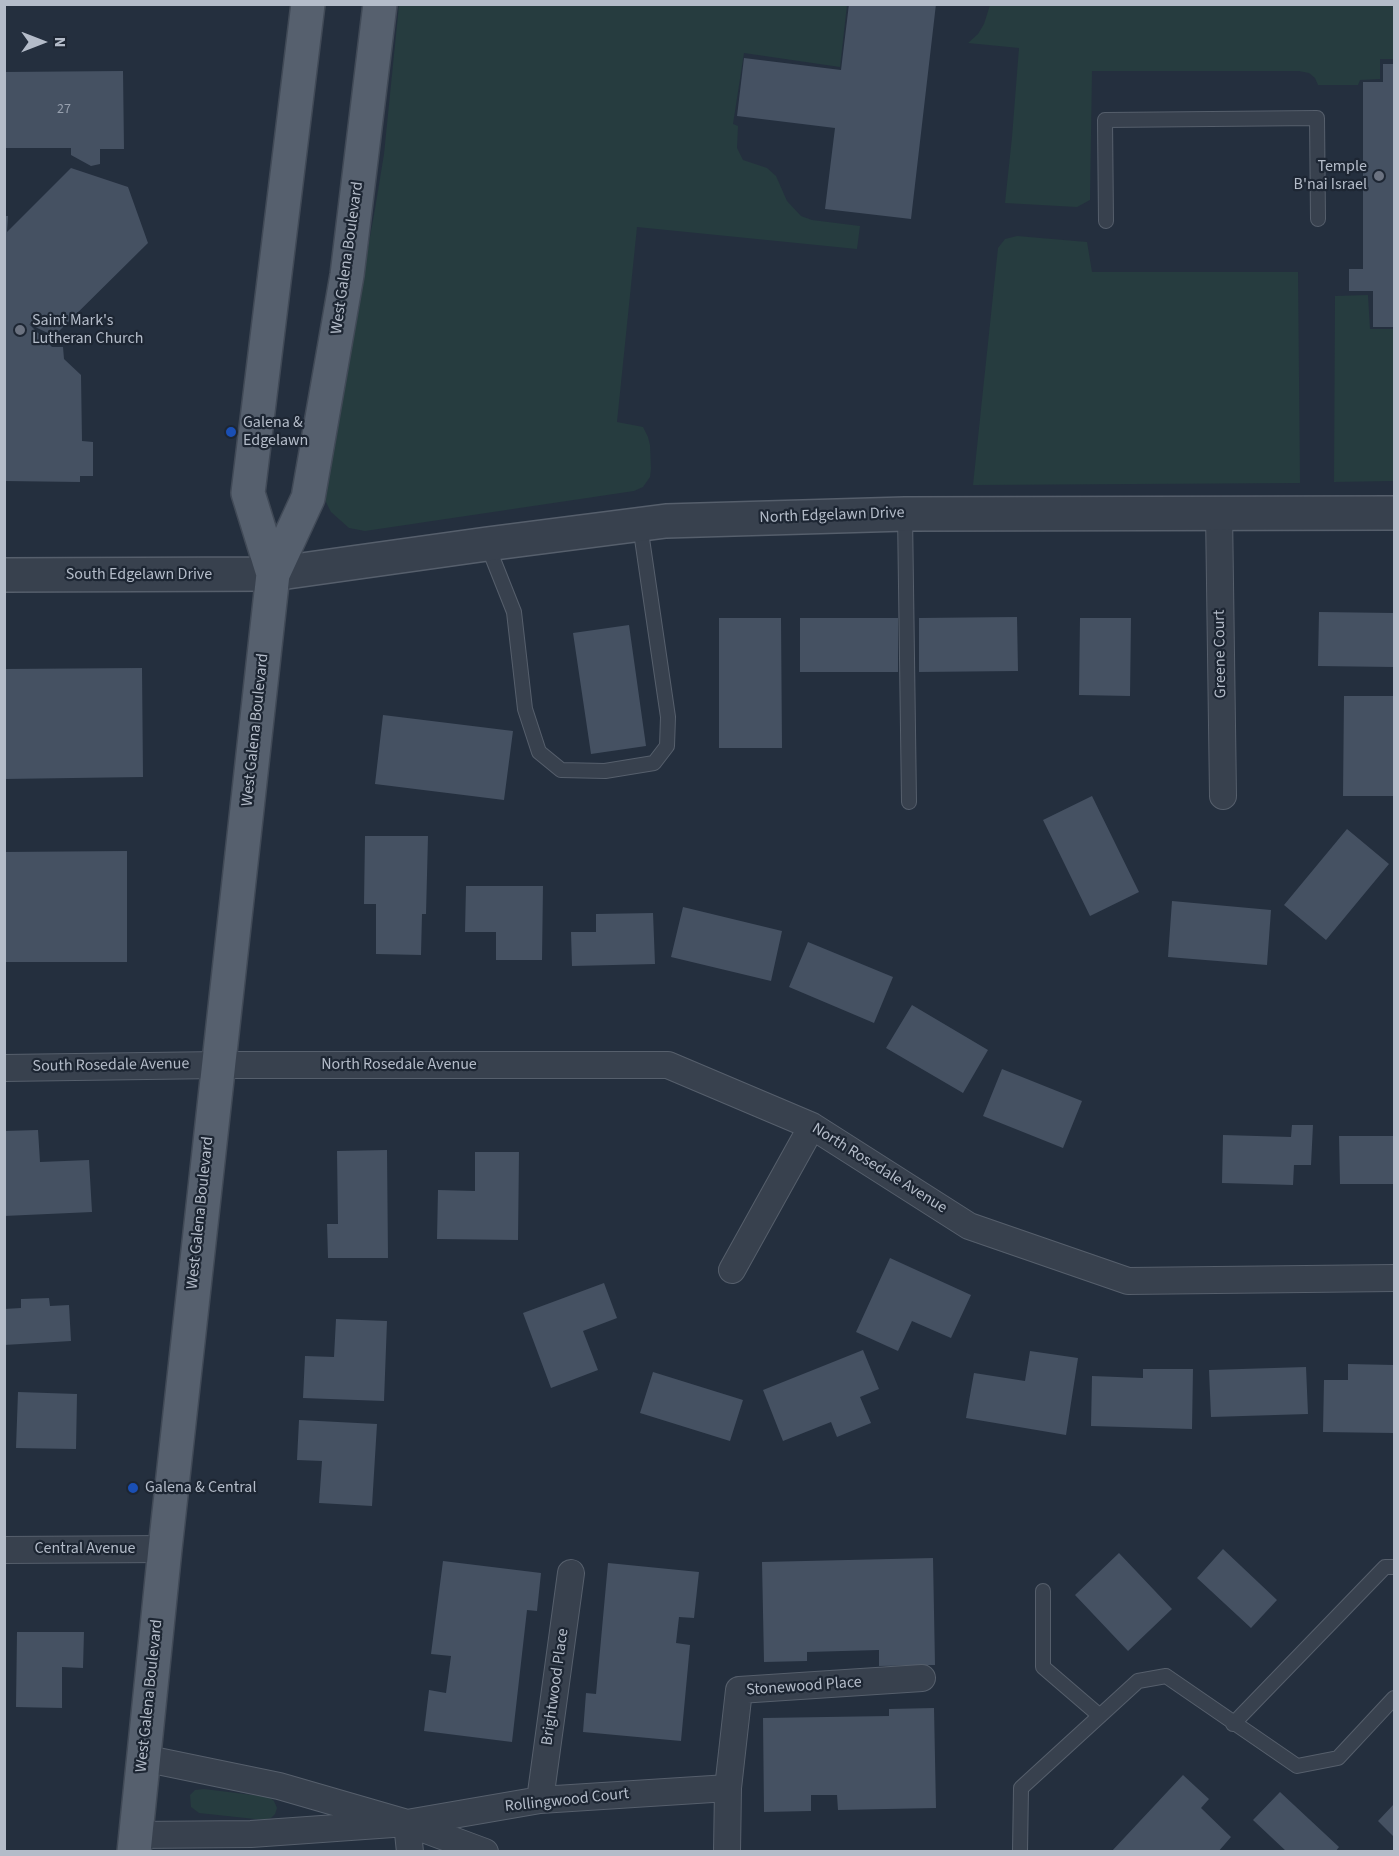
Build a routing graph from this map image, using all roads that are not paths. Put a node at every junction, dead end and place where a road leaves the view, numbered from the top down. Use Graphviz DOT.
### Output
graph roads {
  1 [pos="308,4"];
  2 [pos="380,4"];
  3 [pos="1318,219"];
  4 [pos="1106,220"];
  5 [pos="1219,512"];
  6 [pos="1395,513"];
  7 [pos="905,514"];
  8 [pos="640,525"];
  9 [pos="487,544"];
  10 [pos="273,574"];
  11 [pos="4,575"];
  12 [pos="1223,796"];
  13 [pos="909,802"];
  14 [pos="218,1065"];
  15 [pos="4,1068"];
  16 [pos="812,1126"];
  17 [pos="732,1270"];
  18 [pos="1395,1278"];
  19 [pos="165,1549"];
  20 [pos="4,1550"];
  21 [pos="1395,1567"];
  22 [pos="571,1573"];
  23 [pos="1043,1591"];
  24 [pos="922,1678"];
  25 [pos="1395,1698"];
  26 [pos="1100,1716"];
  27 [pos="1233,1724"];
  28 [pos="143,1758"];
  29 [pos="728,1788"];
  30 [pos="540,1800"];
  31 [pos="407,1823"];
  32 [pos="135,1843"];
  33 [pos="410,1851"];
  34 [pos="485,1851"];
  35 [pos="727,1851"];
  36 [pos="1020,1851"];
  1 -- 10 [label="main road, West Galena Boulevard"];
  2 -- 10 [label="main road, West Galena Boulevard"];
  3 -- 4 [label="lane"];
  5 -- 6 [label="street, North Edgelawn Drive"];
  5 -- 7 [label="street, North Edgelawn Drive"];
  5 -- 12 [label="street, Greene Court"];
  7 -- 8 [label="street, North Edgelawn Drive"];
  7 -- 13 [label="lane"];
  8 -- 9 [label="street, North Edgelawn Drive"];
  8 -- 9 [label="lane"];
  9 -- 10 [label="street, North Edgelawn Drive"];
  10 -- 11 [label="street, South Edgelawn Drive"];
  10 -- 14 [label="main road, West Galena Boulevard"];
  14 -- 15 [label="street, South Rosedale Avenue"];
  14 -- 16 [label="street, North Rosedale Avenue"];
  14 -- 19 [label="main road, West Galena Boulevard"];
  16 -- 17 [label="street"];
  16 -- 18 [label="street, North Rosedale Avenue"];
  19 -- 20 [label="street, Central Avenue"];
  19 -- 28 [label="main road, West Galena Boulevard"];
  21 -- 27 [label="lane"];
  22 -- 30 [label="street, Brightwood Place"];
  23 -- 26 [label="lane"];
  24 -- 29 [label="street, Stonewood Place"];
  25 -- 27 [label="lane"];
  26 -- 27 [label="lane"];
  26 -- 36 [label="lane"];
  28 -- 31 [label="street, Rollingwood Court"];
  28 -- 32 [label="main road, West Galena Boulevard"];
  29 -- 30 [label="street, Rollingwood Court"];
  29 -- 35 [label="street, Stonewood Place"];
  30 -- 31 [label="street, Rollingwood Court"];
  31 -- 32 [label="street, Rollingwood Court"];
  31 -- 33 [label="street"];
  31 -- 34 [label="street, Rollingwood Court"];
}
